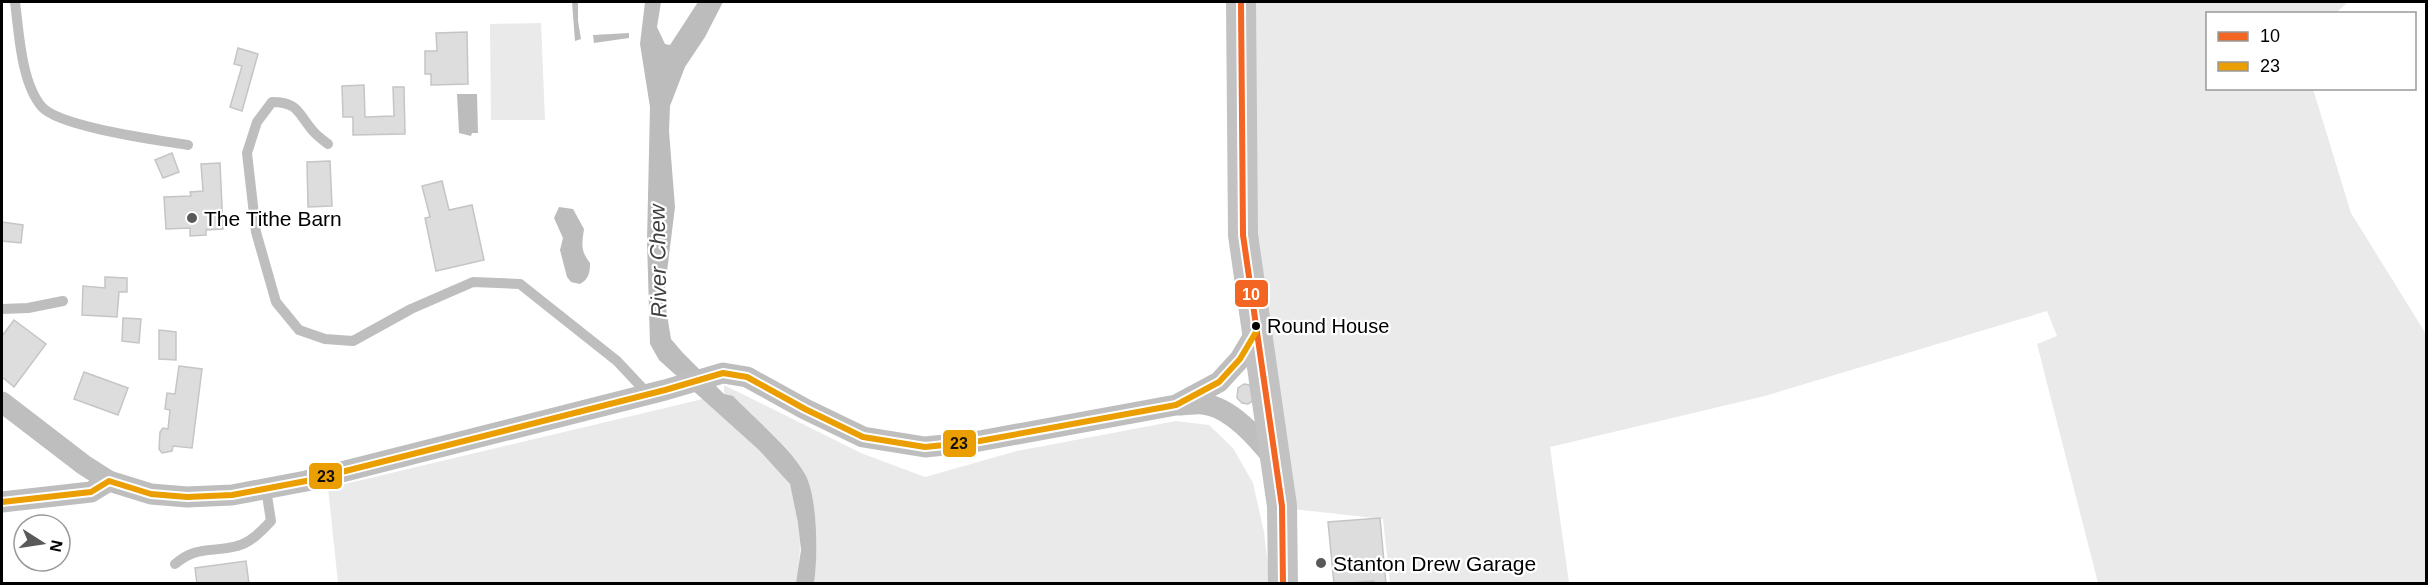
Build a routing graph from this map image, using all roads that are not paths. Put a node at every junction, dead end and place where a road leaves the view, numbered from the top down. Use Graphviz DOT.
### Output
graph roads {
  1 [pos="15,2"];
  2 [pos="1241,2"];
  3 [pos="328,144"];
  4 [pos="188,145"];
  5 [pos="63,301"];
  6 [pos="2,309"];
  7 [pos="1256,332"];
  8 [pos="657,392"];
  9 [pos="2,402"];
  10 [pos="1176,405"];
  11 [pos="1276,462"];
  12 [pos="109,481"];
  13 [pos="266,489"];
  14 [pos="2,502"];
  15 [pos="175,564"];
  16 [pos="1284,584"];
  1 -- 4 [label="lane"];
  2 -- 7 [label="main road"];
  3 -- 8 [label="lane"];
  5 -- 6 [label="lane"];
  7 -- 10 [label="street"];
  7 -- 11 [label="main road"];
  8 -- 10 [label="street"];
  8 -- 13 [label="street"];
  9 -- 12 [label="street"];
  10 -- 11 [label="street"];
  11 -- 16 [label="main road"];
  12 -- 13 [label="street"];
  12 -- 14 [label="street"];
  13 -- 15 [label="lane"];
}
